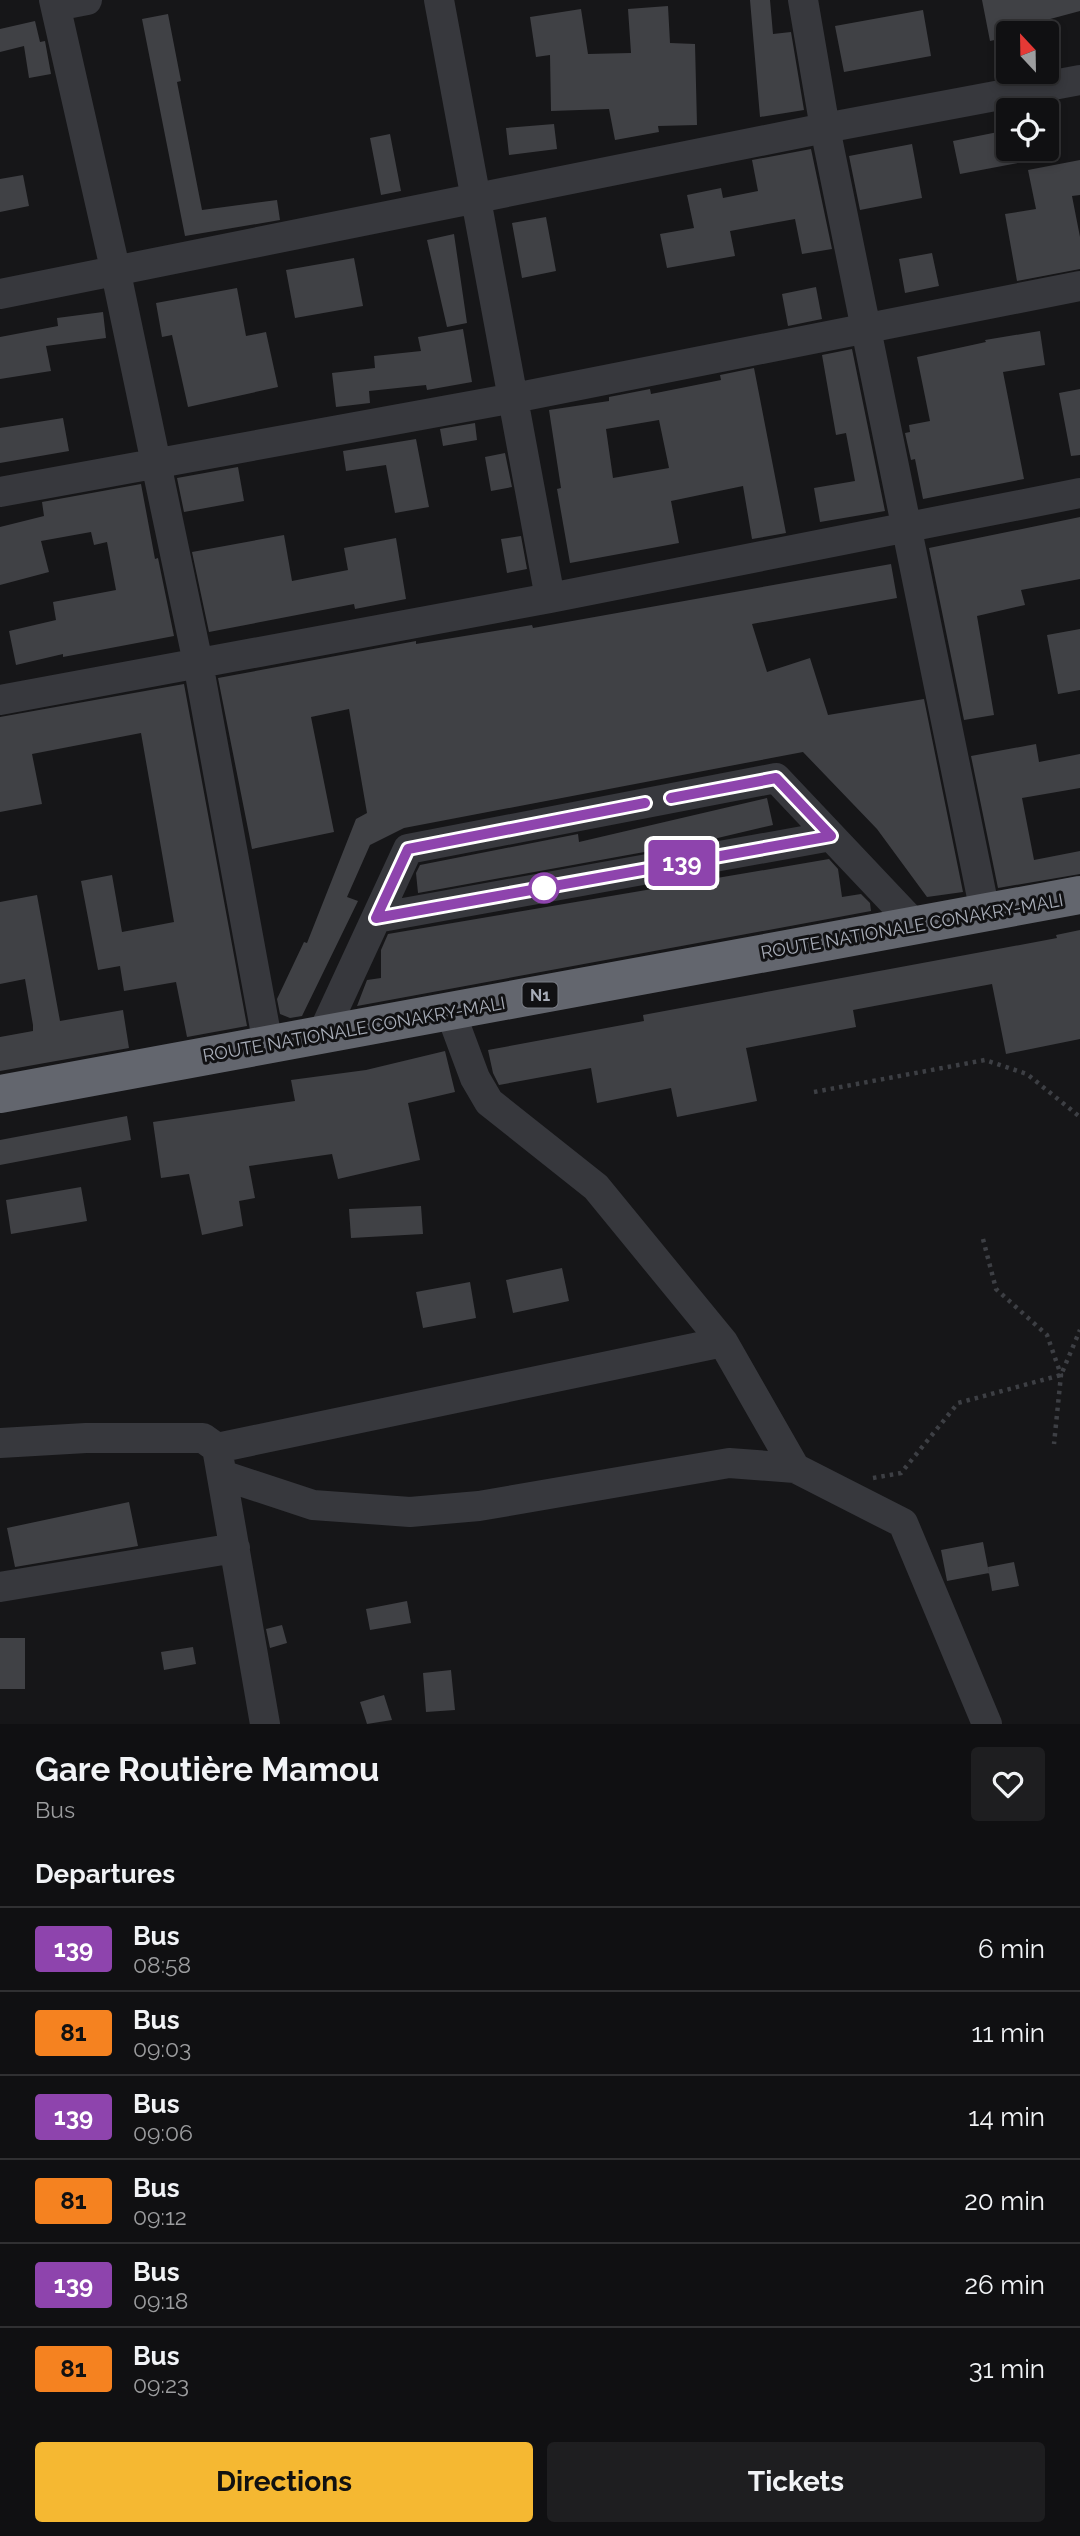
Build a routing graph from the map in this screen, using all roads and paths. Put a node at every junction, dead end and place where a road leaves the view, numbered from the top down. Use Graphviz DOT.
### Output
graph roads {
  1 [pos="86,0"];
  2 [pos="439,0"];
  3 [pos="803,0"];
  4 [pos="55,3"];
  5 [pos="1080,80"];
  6 [pos="825,128"];
  7 [pos="476,198"];
  8 [pos="116,273"];
  9 [pos="1080,286"];
  10 [pos="0,294"];
  11 [pos="866,328"];
  12 [pos="513,398"];
  13 [pos="155,464"];
  14 [pos="0,492"];
  15 [pos="1080,493"];
  16 [pos="907,528"];
  17 [pos="551,598"];
  18 [pos="198,663"];
  19 [pos="0,699"];
  20 [pos="831,836"];
  21 [pos="1080,895"];
  22 [pos="985,912"];
  23 [pos="376,918"];
  24 [pos="915,925"];
  25 [pos="450,1011"];
  26 [pos="322,1035"];
  27 [pos="268,1045"];
  28 [pos="814,1093"];
  29 [pos="0,1094"];
  30 [pos="1080,1117"];
  31 [pos="983,1239"];
  32 [pos="1080,1330"];
  33 [pos="723,1342"];
  34 [pos="1061,1375"];
  35 [pos="0,1443"];
  36 [pos="1054,1444"];
  37 [pos="219,1461"];
  38 [pos="795,1468"];
  39 [pos="855,1498"];
  40 [pos="235,1548"];
  41 [pos="0,1587"];
  42 [pos="265,1724"];
  43 [pos="987,1724"];
  1 -- 4 [label="street"];
  2 -- 7 [label="street"];
  3 -- 6 [label="street"];
  4 -- 8 [label="street"];
  5 -- 6 [label="street"];
  6 -- 7 [label="street"];
  6 -- 11 [label="street"];
  7 -- 8 [label="street"];
  7 -- 12 [label="street"];
  8 -- 10 [label="street"];
  8 -- 13 [label="street"];
  9 -- 11 [label="street"];
  11 -- 12 [label="street"];
  11 -- 16 [label="street"];
  12 -- 13 [label="street"];
  12 -- 17 [label="street"];
  13 -- 14 [label="street"];
  13 -- 18 [label="street"];
  15 -- 16 [label="street"];
  16 -- 17 [label="street"];
  16 -- 22 [label="street"];
  17 -- 18 [label="street"];
  18 -- 19 [label="street"];
  18 -- 27 [label="street"];
  20 -- 23 [label="street"];
  20 -- 23 [label="street"];
  20 -- 24 [label="street"];
  21 -- 22 [label="highway, ROUTE NATIONALE CONAKRY-MALI / N1"];
  22 -- 24 [label="highway, ROUTE NATIONALE CONAKRY-MALI / N1"];
  23 -- 26 [label="street"];
  24 -- 25 [label="highway, ROUTE NATIONALE CONAKRY-MALI / N1"];
  25 -- 26 [label="highway, ROUTE NATIONALE CONAKRY-MALI / N1"];
  25 -- 33 [label="street"];
  26 -- 27 [label="highway, ROUTE NATIONALE CONAKRY-MALI / N1"];
  27 -- 29 [label="highway, ROUTE NATIONALE CONAKRY-MALI / N1"];
  28 -- 30 [label="path"];
  31 -- 34 [label="path"];
  32 -- 34 [label="path"];
  33 -- 37 [label="street"];
  33 -- 38 [label="street"];
  34 -- 36 [label="path"];
  34 -- 39 [label="path"];
  35 -- 37 [label="street"];
  37 -- 38 [label="street"];
  37 -- 40 [label="street"];
  38 -- 39 [label="street"];
  39 -- 43 [label="street"];
  40 -- 41 [label="street"];
  40 -- 42 [label="street"];
}
